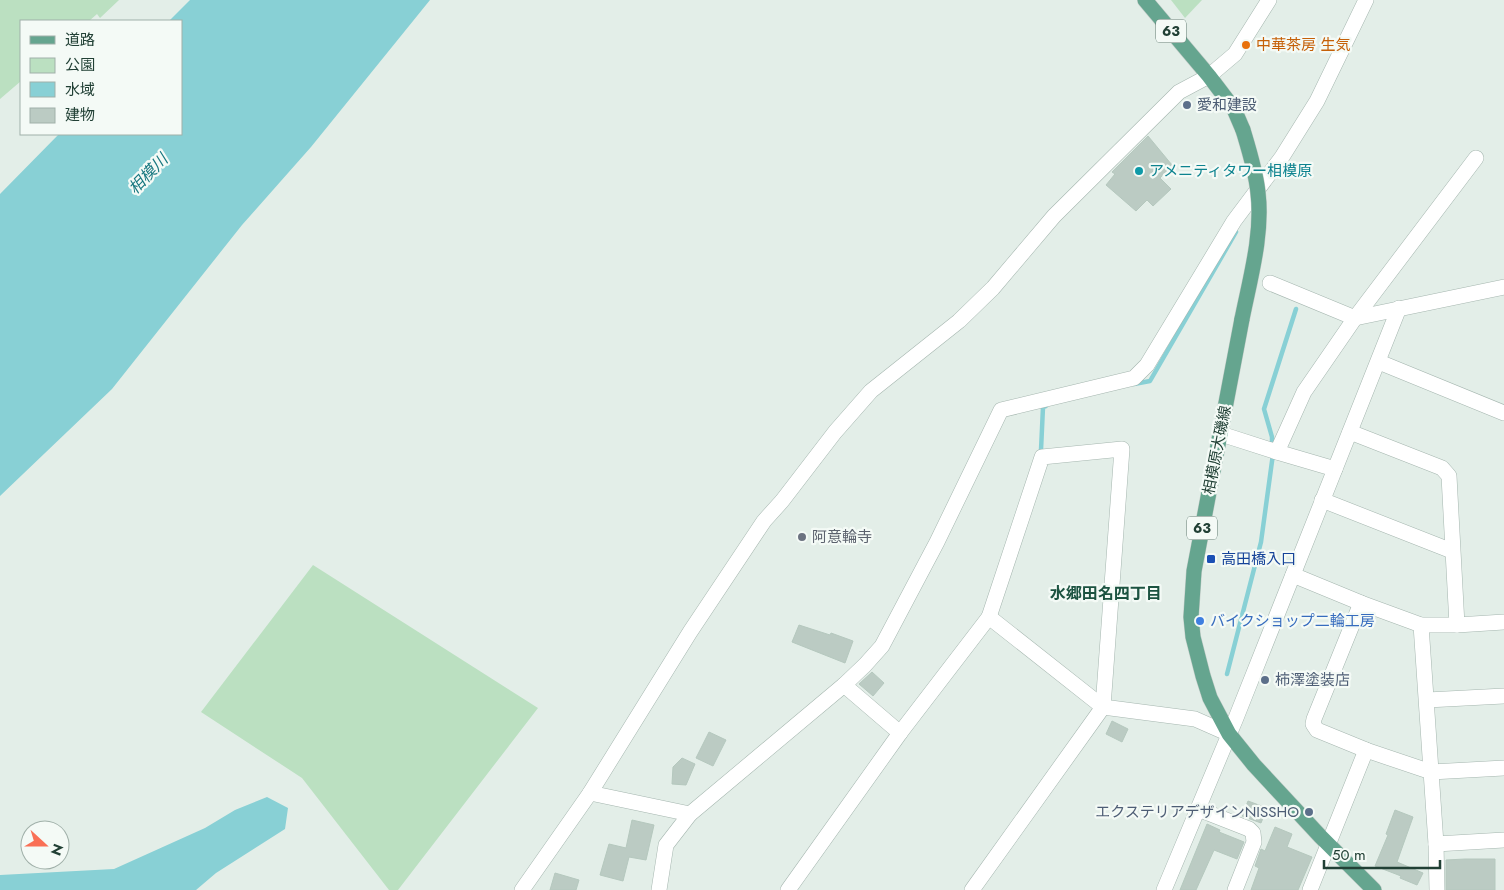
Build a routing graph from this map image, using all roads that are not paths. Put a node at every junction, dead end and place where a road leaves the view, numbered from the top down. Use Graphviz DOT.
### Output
graph roads {
  1 [pos="1145,0"];
  2 [pos="1269,0"];
  3 [pos="1366,0"];
  4 [pos="1209,76"];
  5 [pos="1476,158"];
  6 [pos="1270,283"];
  7 [pos="1504,287"];
  8 [pos="1399,308"];
  9 [pos="1355,318"];
  10 [pos="1379,362"];
  11 [pos="1504,413"];
  12 [pos="1350,432"];
  13 [pos="1220,434"];
  14 [pos="1278,452"];
  15 [pos="1335,469"];
  16 [pos="1322,500"];
  17 [pos="1452,551"];
  18 [pos="1293,575"];
  19 [pos="1360,602"];
  20 [pos="988,617"];
  21 [pos="1504,622"];
  22 [pos="1421,625"];
  23 [pos="1457,625"];
  24 [pos="844,686"];
  25 [pos="1504,696"];
  26 [pos="1426,700"];
  27 [pos="1103,707"];
  28 [pos="900,733"];
  29 [pos="1229,734"];
  30 [pos="1366,750"];
  31 [pos="1504,768"];
  32 [pos="1431,772"];
  33 [pos="590,793"];
  34 [pos="1198,809"];
  35 [pos="690,814"];
  36 [pos="1504,840"];
  37 [pos="1329,844"];
  38 [pos="1436,844"];
  39 [pos="522,890"];
  40 [pos="659,890"];
  41 [pos="788,890"];
  42 [pos="972,890"];
  43 [pos="1164,890"];
  44 [pos="1235,890"];
  45 [pos="1310,890"];
  46 [pos="1374,890"];
  47 [pos="1437,890"];
  1 -- 4 [label="main road, 63"];
  2 -- 4 [label="street"];
  3 -- 24 [label="street"];
  4 -- 13 [label="main road, 相模原大磯線 / 63, bridge"];
  4 -- 33 [label="street"];
  5 -- 9 [label="street"];
  6 -- 9 [label="street"];
  7 -- 8 [label="street"];
  8 -- 9 [label="street"];
  8 -- 10 [label="street"];
  9 -- 14 [label="street"];
  10 -- 11 [label="street"];
  10 -- 12 [label="street"];
  12 -- 15 [label="street"];
  12 -- 17 [label="street"];
  13 -- 14 [label="street"];
  13 -- 29 [label="main road, 相模原大磯線 / 63"];
  14 -- 15 [label="street"];
  15 -- 16 [label="street"];
  16 -- 17 [label="street"];
  16 -- 18 [label="street"];
  17 -- 23 [label="street"];
  18 -- 19 [label="street"];
  18 -- 29 [label="street"];
  19 -- 22 [label="street"];
  19 -- 30 [label="street"];
  20 -- 27 [label="street"];
  20 -- 27 [label="street"];
  20 -- 28 [label="street"];
  21 -- 23 [label="street"];
  22 -- 23 [label="street"];
  22 -- 26 [label="street"];
  24 -- 28 [label="street"];
  24 -- 35 [label="street"];
  25 -- 26 [label="street"];
  26 -- 32 [label="street"];
  27 -- 29 [label="street"];
  27 -- 42 [label="street"];
  28 -- 41 [label="street"];
  29 -- 34 [label="street"];
  29 -- 37 [label="main road, 相模原大磯線 / 63"];
  30 -- 32 [label="street"];
  30 -- 37 [label="street"];
  31 -- 32 [label="street"];
  32 -- 38 [label="street"];
  33 -- 35 [label="street"];
  33 -- 39 [label="street"];
  34 -- 43 [label="street"];
  34 -- 44 [label="street"];
  35 -- 40 [label="street"];
  36 -- 38 [label="street"];
  37 -- 45 [label="street"];
  37 -- 46 [label="main road, 相模原大磯線 / 63"];
  38 -- 47 [label="street"];
}
